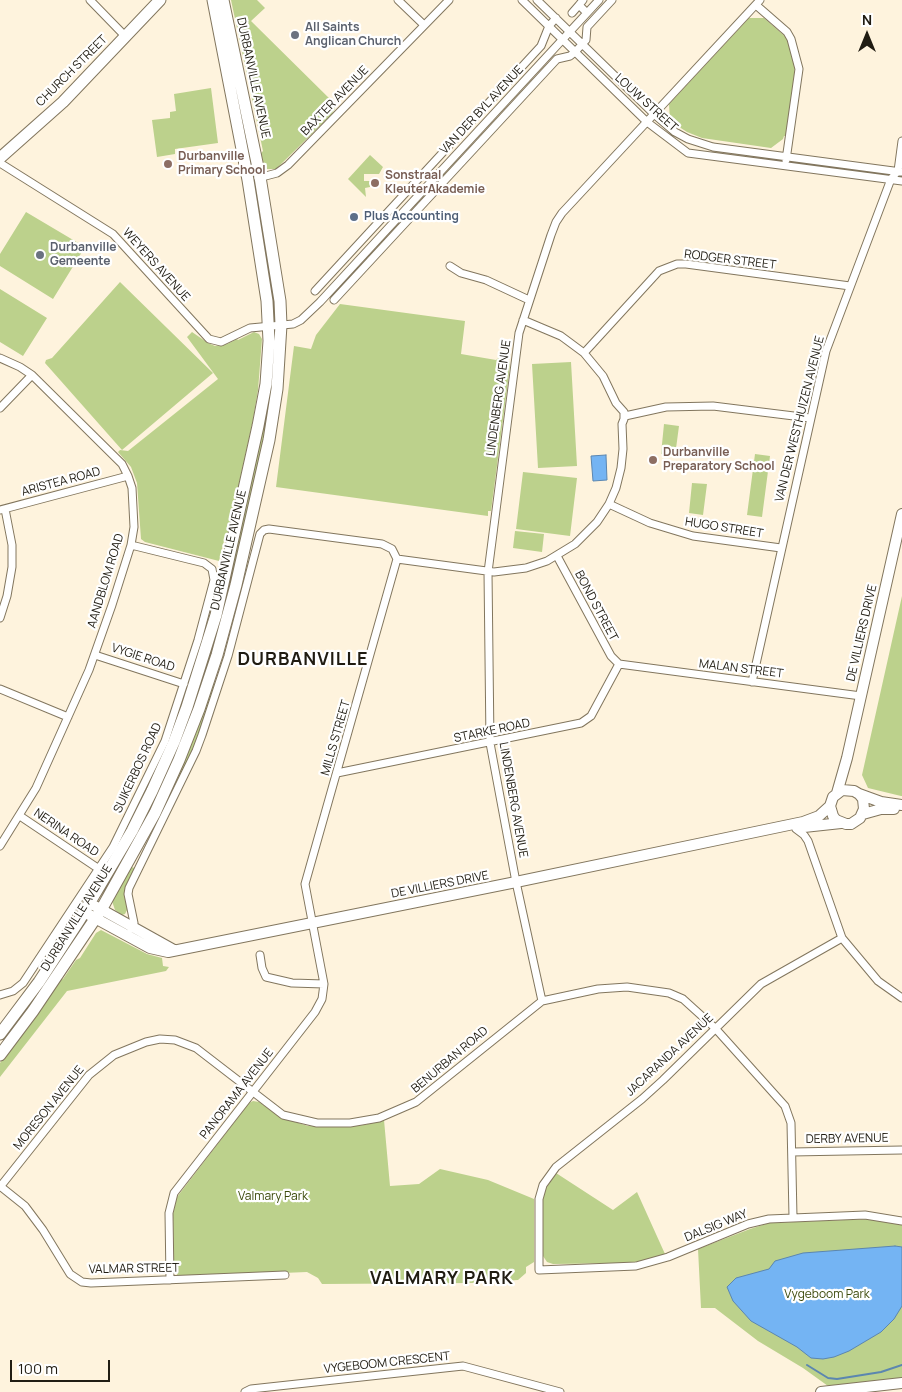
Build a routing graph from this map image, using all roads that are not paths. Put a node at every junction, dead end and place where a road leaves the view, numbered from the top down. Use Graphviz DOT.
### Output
graph roads {
  1 [pos="90,0"];
  2 [pos="160,0"];
  3 [pos="213,0"];
  4 [pos="223,0"];
  5 [pos="398,0"];
  6 [pos="449,0"];
  7 [pos="522,0"];
  8 [pos="537,0"];
  9 [pos="599,0"];
  10 [pos="612,0"];
  11 [pos="581,2"];
  12 [pos="758,2"];
  13 [pos="572,13"];
  14 [pos="587,13"];
  15 [pos="556,18"];
  16 [pos="424,25"];
  17 [pos="549,26"];
  18 [pos="569,32"];
  19 [pos="126,37"];
  20 [pos="562,40"];
  21 [pos="582,45"];
  22 [pos="575,52"];
  23 [pos="654,114"];
  24 [pos="647,122"];
  25 [pos="902,141"];
  26 [pos="787,156"];
  27 [pos="0,158"];
  28 [pos="0,163"];
  29 [pos="786,166"];
  30 [pos="900,171"];
  31 [pos="260,177"];
  32 [pos="891,179"];
  33 [pos="248,180"];
  34 [pos="902,181"];
  35 [pos="351,252"];
  36 [pos="360,258"];
  37 [pos="450,266"];
  38 [pos="850,286"];
  39 [pos="315,291"];
  40 [pos="334,300"];
  41 [pos="529,300"];
  42 [pos="523,320"];
  43 [pos="281,325"];
  44 [pos="269,326"];
  45 [pos="584,353"];
  46 [pos="0,358"];
  47 [pos="32,375"];
  48 [pos="0,408"];
  49 [pos="624,416"];
  50 [pos="810,418"];
  51 [pos="128,476"];
  52 [pos="609,504"];
  53 [pos="2,510"];
  54 [pos="902,514"];
  55 [pos="131,545"];
  56 [pos="781,548"];
  57 [pos="557,556"];
  58 [pos="397,559"];
  59 [pos="488,572"];
  60 [pos="0,618"];
  61 [pos="95,655"];
  62 [pos="619,664"];
  63 [pos="752,682"];
  64 [pos="184,684"];
  65 [pos="0,689"];
  66 [pos="861,696"];
  67 [pos="68,717"];
  68 [pos="490,742"];
  69 [pos="847,758"];
  70 [pos="337,773"];
  71 [pos="837,793"];
  72 [pos="857,793"];
  73 [pos="830,806"];
  74 [pos="902,807"];
  75 [pos="863,814"];
  76 [pos="20,816"];
  77 [pos="841,823"];
  78 [pos="818,825"];
  79 [pos="796,829"];
  80 [pos="808,841"];
  81 [pos="710,842"];
  82 [pos="0,846"];
  83 [pos="99,869"];
  84 [pos="516,882"];
  85 [pos="87,907"];
  86 [pos="98,914"];
  87 [pos="312,923"];
  88 [pos="129,931"];
  89 [pos="842,938"];
  90 [pos="260,955"];
  91 [pos="324,984"];
  92 [pos="0,995"];
  93 [pos="902,998"];
  94 [pos="542,1001"];
  95 [pos="715,1028"];
  96 [pos="0,1034"];
  97 [pos="0,1055"];
  98 [pos="252,1092"];
  99 [pos="902,1150"];
  100 [pos="792,1152"];
  101 [pos="0,1186"];
  102 [pos="793,1217"];
  103 [pos="902,1221"];
  104 [pos="539,1270"];
  105 [pos="284,1275"];
  106 [pos="170,1280"];
  107 [pos="902,1383"];
  108 [pos="862,1390"];
  109 [pos="245,1392"];
  110 [pos="560,1392"];
  111 [pos="821,1392"];
  1 -- 19 [label="street"];
  2 -- 19 [label="main road, CHURCH STREET"];
  3 -- 33 [label="main road, DURBANVILLE AVENUE"];
  4 -- 31 [label="main road, DURBANVILLE AVENUE"];
  5 -- 16 [label="street"];
  6 -- 16 [label="street, BAXTER AVENUE"];
  7 -- 17 [label="street, LOUW STREET"];
  8 -- 15 [label="street, LOUW STREET"];
  9 -- 14 [label="street, VAN DER BYL AVENUE"];
  10 -- 21 [label="street, VAN DER BYL AVENUE"];
  11 -- 13 [label="street"];
  11 -- 14 [label="street"];
  12 -- 23 [label="street, LINDENBERG AVENUE"];
  12 -- 26 [label="street"];
  14 -- 18 [label="street, VAN DER BYL AVENUE"];
  15 -- 17 [label="street"];
  15 -- 18 [label="street, LOUW STREET"];
  16 -- 31 [label="street, BAXTER AVENUE"];
  17 -- 20 [label="street, LOUW STREET"];
  17 -- 35 [label="street"];
  18 -- 20 [label="street, VAN DER BYL AVENUE"];
  18 -- 21 [label="street, LOUW STREET"];
  19 -- 27 [label="main road, CHURCH STREET"];
  20 -- 22 [label="street, LOUW STREET"];
  20 -- 36 [label="street, VAN DER BYL AVENUE"];
  21 -- 22 [label="street, VAN DER BYL AVENUE"];
  21 -- 23 [label="street, LOUW STREET"];
  22 -- 24 [label="street, LOUW STREET"];
  22 -- 40 [label="street, VAN DER BYL AVENUE"];
  23 -- 24 [label="street, LINDENBERG AVENUE"];
  23 -- 26 [label="street, LOUW STREET"];
  24 -- 29 [label="street, LOUW STREET"];
  24 -- 41 [label="street, LINDENBERG AVENUE"];
  25 -- 30 [label="street"];
  26 -- 29 [label="street"];
  26 -- 30 [label="street, LOUW STREET"];
  28 -- 44 [label="street, WEYERS AVENUE"];
  29 -- 32 [label="street, LOUW STREET"];
  30 -- 32 [label="street, VAN DER WESTHUIZEN AVENUE"];
  31 -- 33 [label="street, BAXTER AVENUE"];
  31 -- 43 [label="main road, DURBANVILLE AVENUE"];
  32 -- 34 [label="street, LOUW STREET"];
  32 -- 38 [label="street, VAN DER WESTHUIZEN AVENUE"];
  33 -- 44 [label="main road, DURBANVILLE AVENUE"];
  35 -- 36 [label="street"];
  35 -- 39 [label="street"];
  36 -- 43 [label="street, VAN DER BYL AVENUE"];
  37 -- 41 [label="street"];
  38 -- 45 [label="street, RODGER STREET"];
  38 -- 50 [label="street, VAN DER WESTHUIZEN AVENUE"];
  41 -- 42 [label="street, LINDENBERG AVENUE"];
  42 -- 45 [label="street"];
  42 -- 59 [label="street, LINDENBERG AVENUE"];
  43 -- 44 [label="street, VAN DER BYL AVENUE"];
  43 -- 86 [label="main road, DURBANVILLE AVENUE"];
  44 -- 85 [label="main road, DURBANVILLE AVENUE"];
  45 -- 49 [label="street"];
  46 -- 47 [label="street, AANDBLOM ROAD"];
  47 -- 48 [label="street"];
  47 -- 51 [label="street, AANDBLOM ROAD"];
  49 -- 50 [label="street"];
  49 -- 52 [label="street"];
  50 -- 56 [label="street, VAN DER WESTHUIZEN AVENUE"];
  51 -- 53 [label="street, ARISTEA ROAD"];
  51 -- 55 [label="street, AANDBLOM ROAD"];
  52 -- 56 [label="street, HUGO STREET"];
  52 -- 57 [label="street"];
  53 -- 60 [label="street"];
  54 -- 66 [label="street, DE VILLIERS DRIVE"];
  55 -- 61 [label="street, AANDBLOM ROAD"];
  55 -- 64 [label="street, SUIKERBOS ROAD"];
  56 -- 63 [label="street, VAN DER WESTHUIZEN AVENUE"];
  57 -- 59 [label="street"];
  57 -- 62 [label="street, BOND STREET"];
  58 -- 59 [label="street"];
  58 -- 70 [label="street, MILLS STREET"];
  58 -- 88 [label="street"];
  59 -- 68 [label="street, LINDENBERG AVENUE"];
  61 -- 64 [label="street, VYGIE ROAD"];
  61 -- 67 [label="street, AANDBLOM ROAD"];
  62 -- 63 [label="street, MALAN STREET"];
  62 -- 68 [label="street, STARKE ROAD"];
  63 -- 66 [label="street, MALAN STREET"];
  64 -- 83 [label="street, SUIKERBOS ROAD"];
  65 -- 67 [label="street"];
  66 -- 69 [label="street, DE VILLIERS DRIVE"];
  67 -- 76 [label="street, AANDBLOM ROAD"];
  68 -- 70 [label="street, STARKE ROAD"];
  68 -- 84 [label="street, LINDENBERG AVENUE"];
  69 -- 71 [label="street, DE VILLIERS DRIVE"];
  69 -- 72 [label="street, DE VILLIERS DRIVE"];
  70 -- 87 [label="street, MILLS STREET"];
  71 -- 72 [label="street"];
  71 -- 73 [label="street"];
  72 -- 74 [label="street"];
  72 -- 75 [label="street"];
  73 -- 77 [label="street"];
  73 -- 81 [label="street, DE VILLIERS DRIVE"];
  74 -- 75 [label="street"];
  75 -- 77 [label="street"];
  76 -- 82 [label="street, AANDBLOM ROAD"];
  76 -- 83 [label="street, NERINA ROAD"];
  77 -- 78 [label="street, DE VILLIERS DRIVE"];
  78 -- 79 [label="street, DE VILLIERS DRIVE"];
  78 -- 80 [label="street"];
  79 -- 80 [label="street"];
  79 -- 81 [label="street, DE VILLIERS DRIVE"];
  80 -- 89 [label="street"];
  81 -- 84 [label="street, DE VILLIERS DRIVE"];
  83 -- 92 [label="street, SUIKERBOS ROAD"];
  84 -- 87 [label="street, DE VILLIERS DRIVE"];
  84 -- 94 [label="street"];
  85 -- 86 [label="street, DE VILLIERS DRIVE"];
  85 -- 96 [label="main road, DURBANVILLE AVENUE"];
  86 -- 88 [label="street, DE VILLIERS DRIVE"];
  86 -- 97 [label="main road, DURBANVILLE AVENUE"];
  87 -- 88 [label="street, DE VILLIERS DRIVE"];
  87 -- 91 [label="street, PANORAMA AVENUE"];
  89 -- 93 [label="street"];
  89 -- 95 [label="street, JACARANDA AVENUE"];
  90 -- 91 [label="street"];
  91 -- 98 [label="street, PANORAMA AVENUE"];
  94 -- 95 [label="street"];
  94 -- 98 [label="street, BENURBAN ROAD"];
  95 -- 100 [label="street"];
  95 -- 104 [label="street, JACARANDA AVENUE"];
  98 -- 101 [label="street, MORESON AVENUE"];
  98 -- 106 [label="street, PANORAMA AVENUE"];
  99 -- 100 [label="street, DERBY AVENUE"];
  100 -- 102 [label="street"];
  101 -- 106 [label="street, VALMAR STREET"];
  102 -- 103 [label="street, DALSIG WAY"];
  102 -- 104 [label="street, DALSIG WAY"];
  105 -- 106 [label="street, VALMAR STREET"];
  107 -- 108 [label="street"];
  108 -- 111 [label="street"];
  109 -- 110 [label="street, VYGEBOOM CRESCENT"];
}
